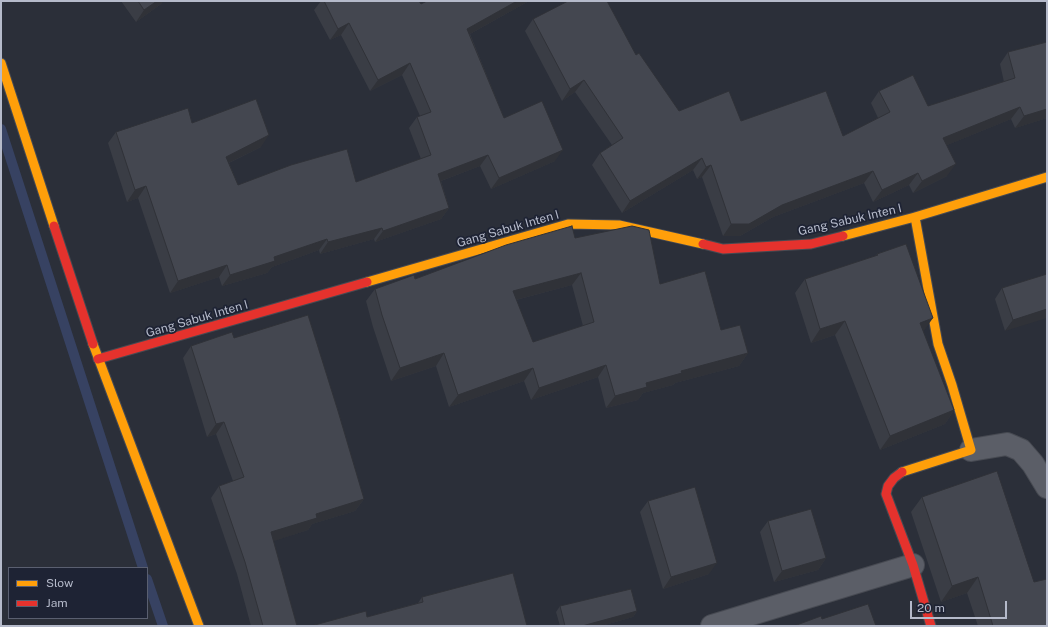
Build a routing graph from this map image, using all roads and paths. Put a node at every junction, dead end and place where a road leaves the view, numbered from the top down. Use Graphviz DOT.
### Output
graph roads {
  1 [pos="1,63"];
  2 [pos="1047,177"];
  3 [pos="915,217"];
  4 [pos="98,360"];
  5 [pos="971,450"];
  6 [pos="1047,488"];
  7 [pos="913,565"];
  8 [pos="199,626"];
  9 [pos="712,626"];
  10 [pos="932,626"];
  1 -- 4 [label="street"];
  2 -- 3 [label="street, Gang Sabuk Inten I"];
  3 -- 4 [label="street, Gang Sabuk Inten I"];
  3 -- 5 [label="street"];
  4 -- 8 [label="street"];
  5 -- 6 [label="street"];
  5 -- 7 [label="street"];
  7 -- 9 [label="street"];
  7 -- 10 [label="street"];
}
